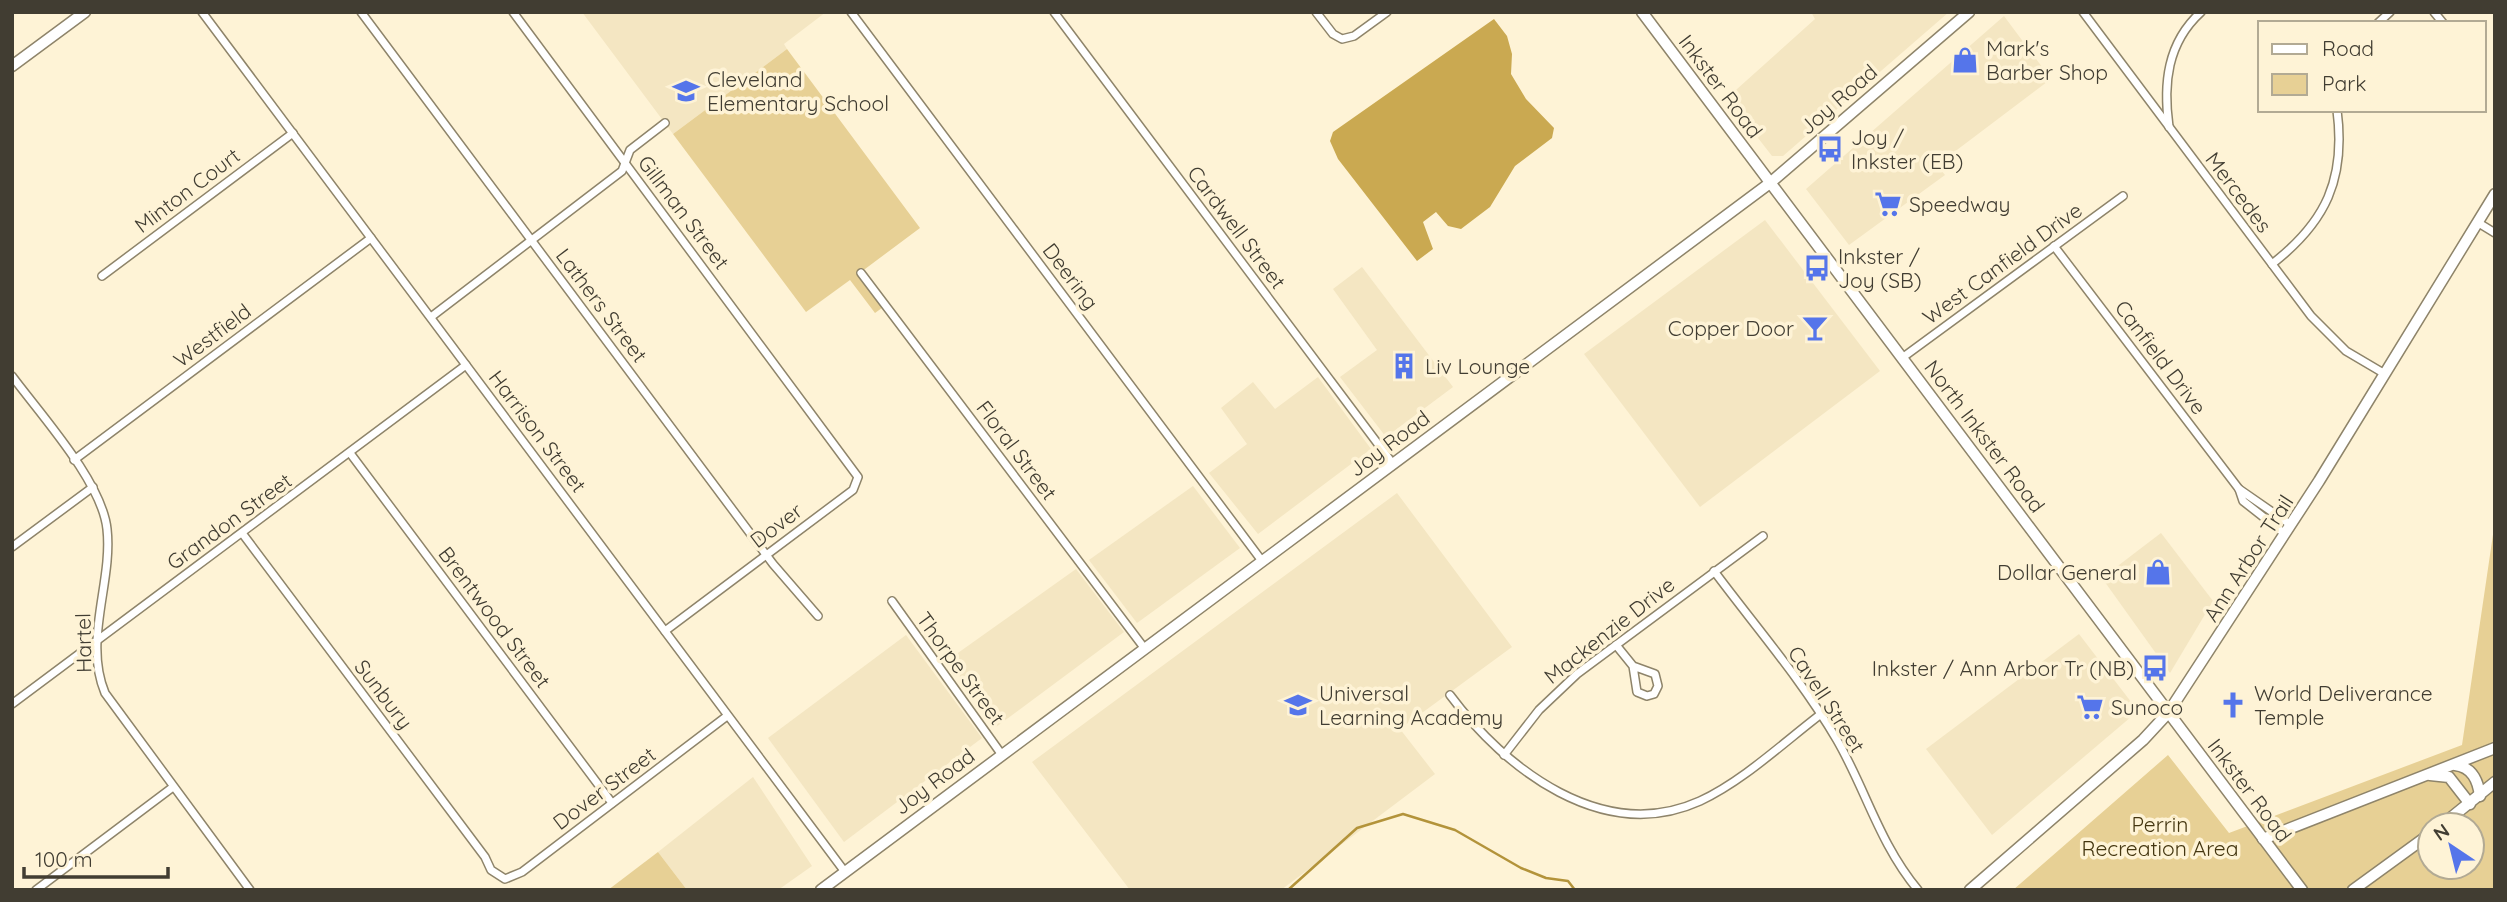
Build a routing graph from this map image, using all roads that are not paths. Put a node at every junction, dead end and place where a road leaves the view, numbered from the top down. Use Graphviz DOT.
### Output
graph roads {
  1 [pos="85,12"];
  2 [pos="202,12"];
  3 [pos="361,12"];
  4 [pos="513,12"];
  5 [pos="851,12"];
  6 [pos="1054,12"];
  7 [pos="1317,12"];
  8 [pos="1387,12"];
  9 [pos="1642,12"];
  10 [pos="1969,12"];
  11 [pos="2083,12"];
  12 [pos="2202,12"];
  13 [pos="12,66"];
  14 [pos="2337,112"];
  15 [pos="665,123"];
  16 [pos="2170,128"];
  17 [pos="293,133"];
  18 [pos="625,162"];
  19 [pos="1770,183"];
  20 [pos="2495,194"];
  21 [pos="2123,196"];
  22 [pos="2477,222"];
  23 [pos="2495,233"];
  24 [pos="371,238"];
  25 [pos="532,240"];
  26 [pos="2054,246"];
  27 [pos="2272,264"];
  28 [pos="861,273"];
  29 [pos="102,275"];
  30 [pos="431,317"];
  31 [pos="1902,358"];
  32 [pos="466,365"];
  33 [pos="2385,374"];
  34 [pos="12,376"];
  35 [pos="15,387"];
  36 [pos="826,432"];
  37 [pos="350,453"];
  38 [pos="74,460"];
  39 [pos="1393,464"];
  40 [pos="93,487"];
  41 [pos="2288,529"];
  42 [pos="242,534"];
  43 [pos="1763,536"];
  44 [pos="12,547"];
  45 [pos="766,554"];
  46 [pos="1262,561"];
  47 [pos="1714,571"];
  48 [pos="891,601"];
  49 [pos="818,617"];
  50 [pos="665,631"];
  51 [pos="99,639"];
  52 [pos="1616,645"];
  53 [pos="1145,649"];
  54 [pos="1633,666"];
  55 [pos="1450,695"];
  56 [pos="12,705"];
  57 [pos="2168,713"];
  58 [pos="1821,714"];
  59 [pos="727,716"];
  60 [pos="2495,748"];
  61 [pos="1002,755"];
  62 [pos="1504,755"];
  63 [pos="2452,765"];
  64 [pos="2420,777"];
  65 [pos="2495,782"];
  66 [pos="173,787"];
  67 [pos="2480,796"];
  68 [pos="612,803"];
  69 [pos="2470,804"];
  70 [pos="2461,811"];
  71 [pos="2263,839"];
  72 [pos="2416,844"];
  73 [pos="845,872"];
  74 [pos="498,876"];
  75 [pos="36,890"];
  76 [pos="250,890"];
  77 [pos="821,890"];
  78 [pos="1918,890"];
  79 [pos="1970,890"];
  80 [pos="2302,890"];
  81 [pos="2353,890"];
  1 -- 13 [label="main road"];
  2 -- 17 [label="street, Harrison Street"];
  3 -- 25 [label="street, Lathers Street"];
  4 -- 18 [label="street, Gillman Street"];
  5 -- 46 [label="street, Deering"];
  6 -- 39 [label="street, Cardwell Street"];
  7 -- 8 [label="street"];
  9 -- 19 [label="main road, Inkster Road"];
  10 -- 19 [label="main road, Joy Road"];
  11 -- 16 [label="street, Mercedes"];
  12 -- 16 [label="street"];
  14 -- 27 [label="street"];
  15 -- 18 [label="street"];
  16 -- 27 [label="street, Mercedes"];
  17 -- 24 [label="street, Harrison Street"];
  17 -- 29 [label="street, Minton Court"];
  18 -- 25 [label="street"];
  18 -- 36 [label="street, Gillman Street"];
  19 -- 31 [label="main road, North Inkster Road"];
  19 -- 39 [label="main road, Joy Road"];
  20 -- 22 [label="main road, Ann Arbor Trail"];
  21 -- 26 [label="street, West Canfield Drive"];
  22 -- 23 [label="street"];
  22 -- 33 [label="main road, Ann Arbor Trail"];
  24 -- 30 [label="street, Harrison Street"];
  24 -- 38 [label="street, Westfield"];
  25 -- 30 [label="street"];
  25 -- 45 [label="street, Lathers Street"];
  26 -- 31 [label="street, West Canfield Drive"];
  26 -- 41 [label="street, Canfield Drive"];
  27 -- 33 [label="street, Mercedes"];
  28 -- 53 [label="street, Floral Street"];
  30 -- 32 [label="street, Harrison Street"];
  31 -- 57 [label="main road, North Inkster Road"];
  32 -- 37 [label="street, Grandon Street"];
  32 -- 50 [label="street, Harrison Street"];
  33 -- 41 [label="main road, Ann Arbor Trail"];
  34 -- 35 [label="street, Hartel"];
  35 -- 38 [label="street, Hartel"];
  36 -- 45 [label="street, Dover"];
  37 -- 42 [label="street, Grandon Street"];
  37 -- 68 [label="street, Brentwood Street"];
  38 -- 40 [label="street, Hartel"];
  39 -- 46 [label="main road, Joy Road"];
  40 -- 44 [label="street"];
  40 -- 51 [label="street, Hartel"];
  41 -- 57 [label="main road, Ann Arbor Trail"];
  42 -- 51 [label="street, Grandon Street"];
  42 -- 74 [label="street, Sunbury"];
  43 -- 47 [label="street, Mackenzie Drive"];
  45 -- 49 [label="street, Lathers Street"];
  45 -- 50 [label="street, Dover"];
  46 -- 53 [label="main road, Joy Road"];
  47 -- 52 [label="street, Mackenzie Drive"];
  47 -- 58 [label="street, Cavell Street"];
  48 -- 61 [label="street, Thorpe Street"];
  50 -- 59 [label="street, Harrison Street"];
  51 -- 56 [label="street, Grandon Street"];
  51 -- 66 [label="street, Hartel"];
  52 -- 54 [label="street"];
  52 -- 62 [label="street, Mackenzie Drive"];
  53 -- 61 [label="main road, Joy Road"];
  54 -- 54 [label="street"];
  55 -- 62 [label="street"];
  57 -- 71 [label="main road, Inkster Road"];
  57 -- 79 [label="main road, Ann Arbor Trail"];
  58 -- 62 [label="street"];
  58 -- 78 [label="street, Cavell Street"];
  59 -- 68 [label="street, Dover Street"];
  59 -- 73 [label="street, Harrison Street"];
  60 -- 63 [label="main road"];
  61 -- 73 [label="main road, Joy Road"];
  63 -- 64 [label="main road"];
  63 -- 67 [label="main road"];
  64 -- 69 [label="main road"];
  64 -- 71 [label="main road"];
  65 -- 67 [label="main road"];
  66 -- 75 [label="street"];
  66 -- 76 [label="street, Hartel"];
  67 -- 69 [label="main road"];
  68 -- 74 [label="street, Dover Street"];
  69 -- 70 [label="main road"];
  71 -- 80 [label="main road, Inkster Road"];
  72 -- 81 [label="main road"];
  73 -- 77 [label="main road, Joy Road"];
}
